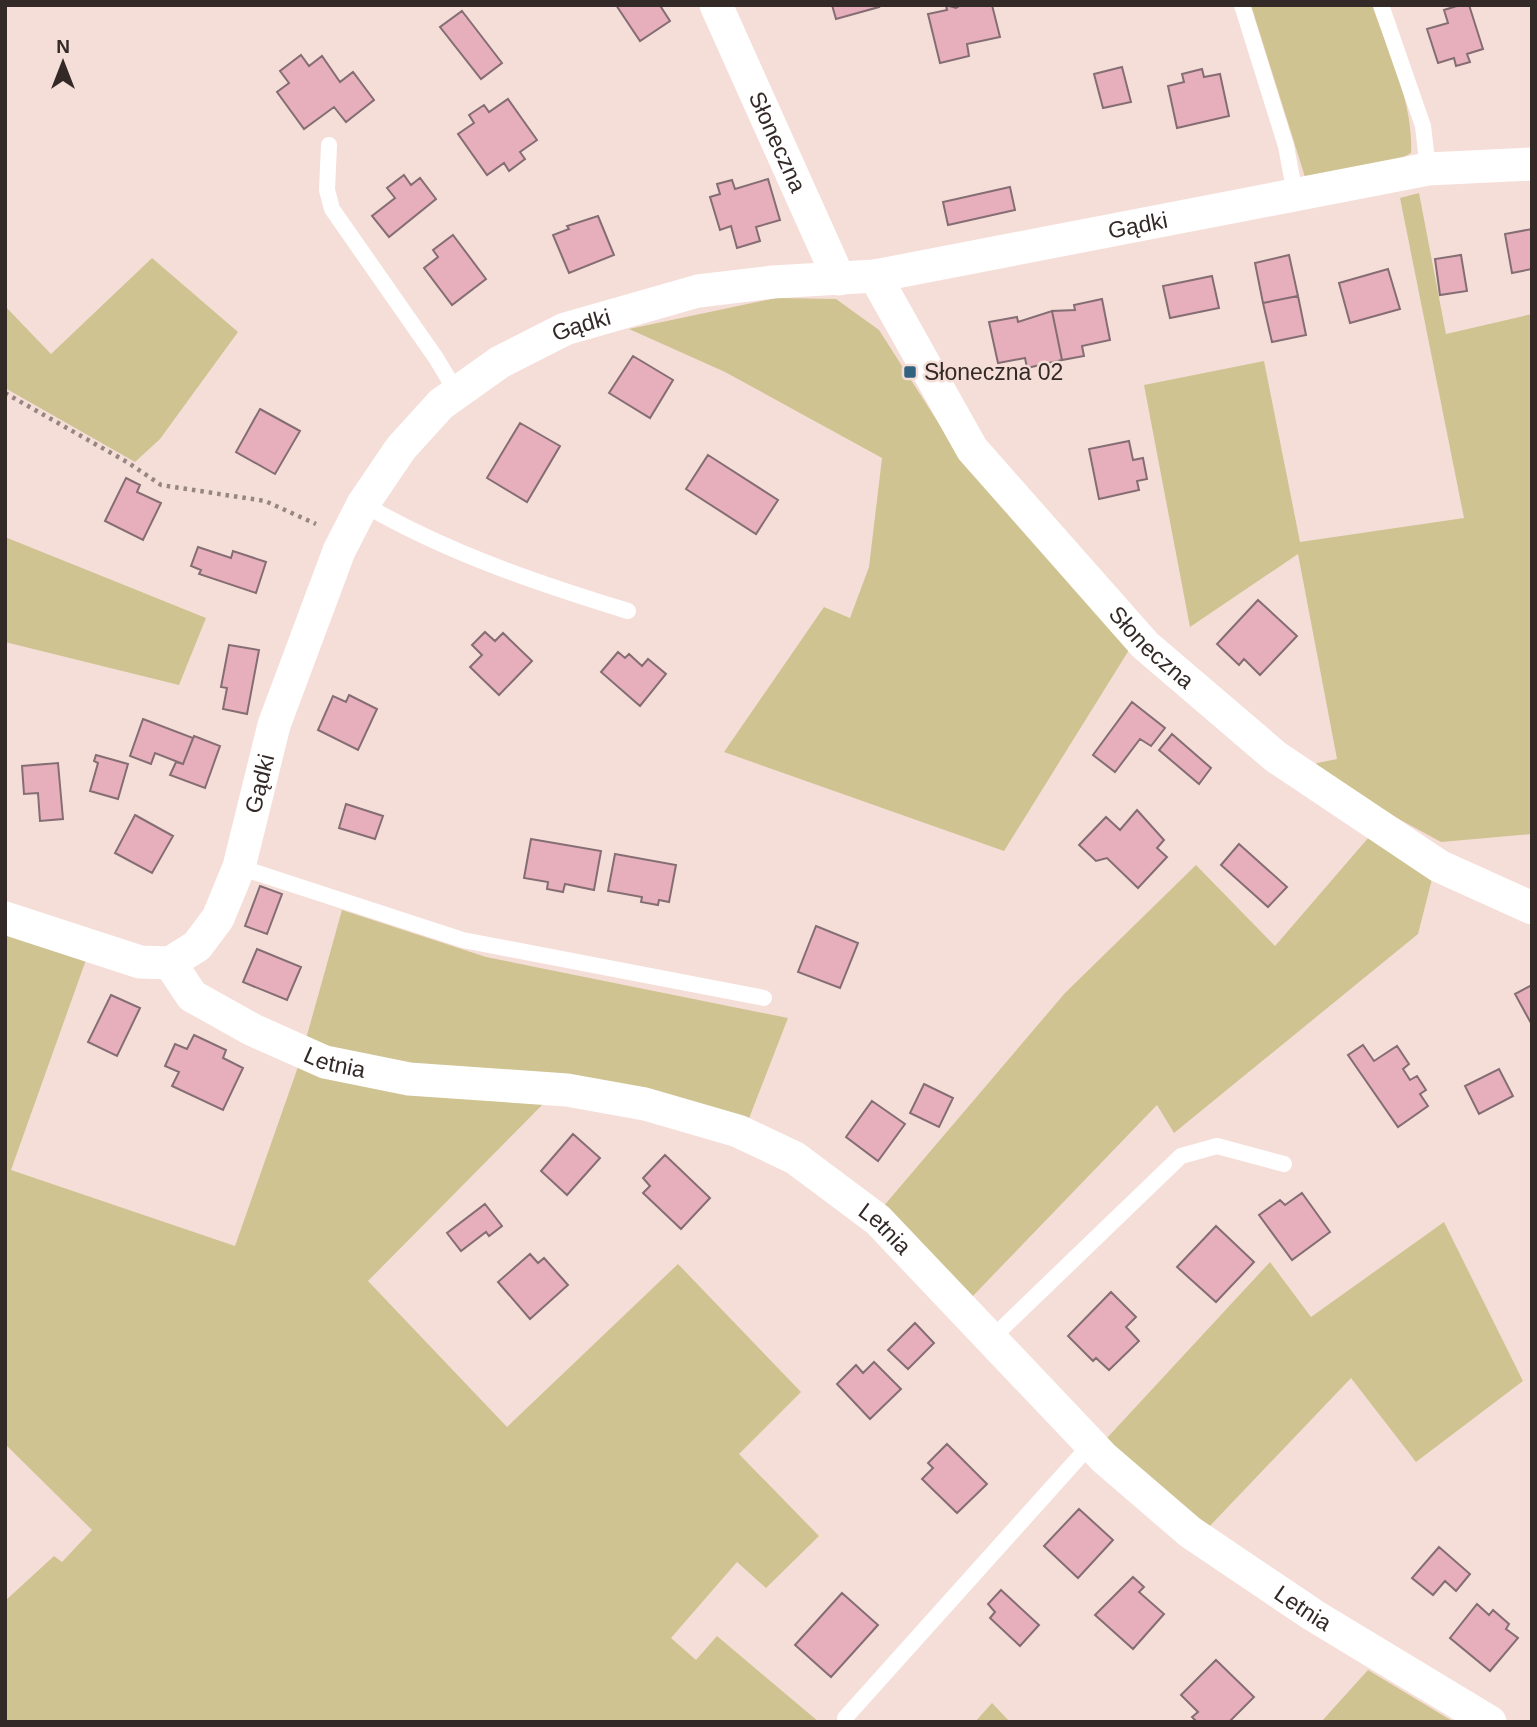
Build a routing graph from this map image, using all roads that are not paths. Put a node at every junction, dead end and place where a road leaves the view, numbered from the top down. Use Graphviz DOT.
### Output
graph roads {
  1 [pos="716,5"];
  2 [pos="1242,5"];
  3 [pos="1381,5"];
  4 [pos="329,145"];
  5 [pos="1532,164"];
  6 [pos="1428,169"];
  7 [pos="1295,194"];
  8 [pos="875,276"];
  9 [pos="839,279"];
  10 [pos="457,393"];
  11 [pos="362,504"];
  12 [pos="628,611"];
  13 [pos="239,867"];
  14 [pos="1532,908"];
  15 [pos="5,918"];
  16 [pos="170,963"];
  17 [pos="764,998"];
  18 [pos="1283,1164"];
  19 [pos="991,1339"];
  20 [pos="1091,1444"];
  21 [pos="845,1718"];
  22 [pos="1490,1722"];
  1 -- 9 [label="street, Słoneczna"];
  2 -- 7 [label="lane"];
  3 -- 6 [label="lane"];
  4 -- 10 [label="lane"];
  5 -- 6 [label="street, Gądki"];
  6 -- 7 [label="street, Gądki"];
  7 -- 8 [label="street, Gądki"];
  8 -- 9 [label="street, Gądki"];
  8 -- 14 [label="street, Słoneczna"];
  9 -- 10 [label="street, Gądki"];
  10 -- 11 [label="street, Gądki"];
  11 -- 12 [label="lane"];
  11 -- 13 [label="street, Gądki"];
  13 -- 16 [label="street, Gądki"];
  13 -- 17 [label="lane"];
  15 -- 16 [label="street"];
  16 -- 19 [label="street, Letnia"];
  18 -- 19 [label="lane"];
  19 -- 20 [label="street, Letnia"];
  20 -- 21 [label="lane"];
  20 -- 22 [label="street, Letnia"];
}
